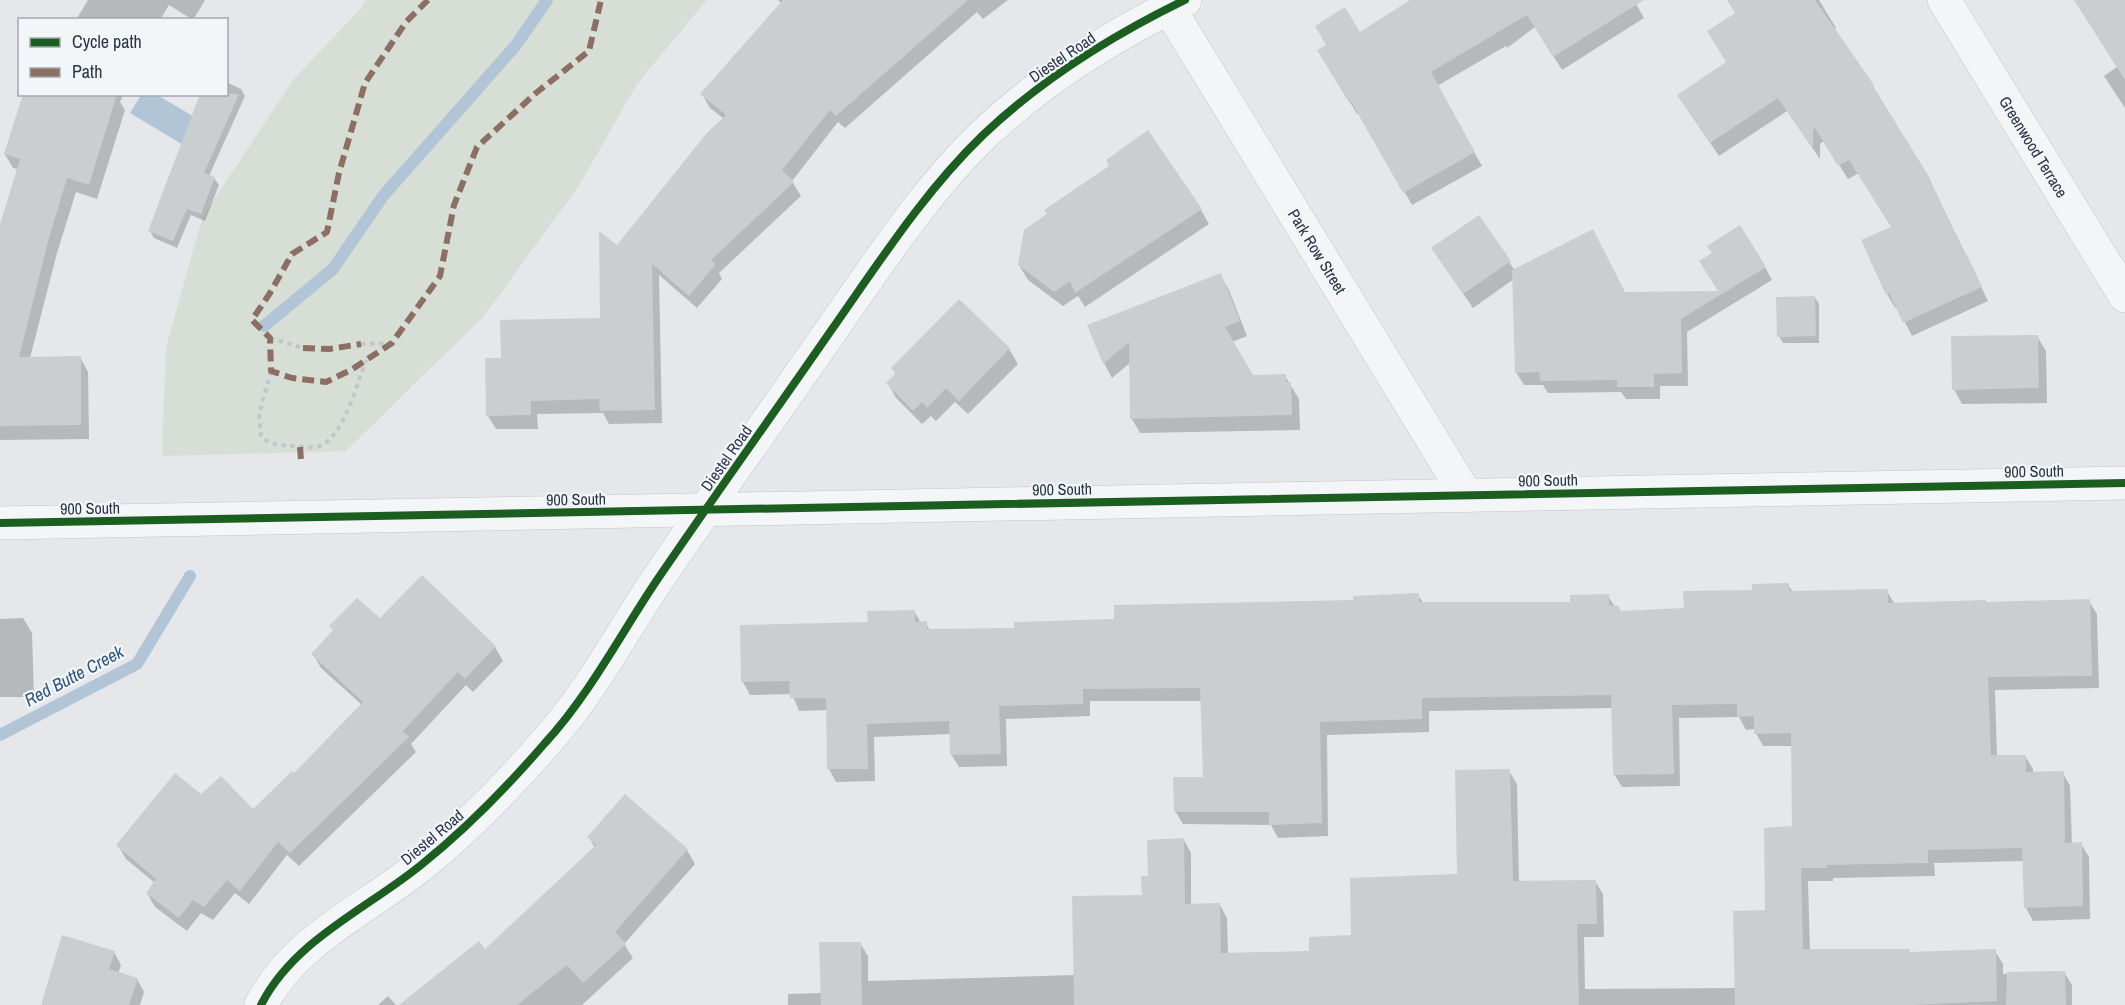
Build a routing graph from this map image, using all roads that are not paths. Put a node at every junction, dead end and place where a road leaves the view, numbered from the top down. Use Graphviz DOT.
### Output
graph roads {
  1 [pos="1944,0"];
  2 [pos="1177,4"];
  3 [pos="2125,296"];
  4 [pos="2125,483"];
  5 [pos="1466,495"];
  6 [pos="707,510"];
  7 [pos="0,523"];
  8 [pos="261,1005"];
  1 -- 3 [label="street, Greenwood Terrace"];
  2 -- 5 [label="street, Park Row Street"];
  2 -- 6 [label="street, Diestel Road"];
  4 -- 5 [label="street, 900 South"];
  5 -- 6 [label="street, 900 South"];
  6 -- 7 [label="street, 900 South"];
  6 -- 8 [label="street, Diestel Road"];
}
